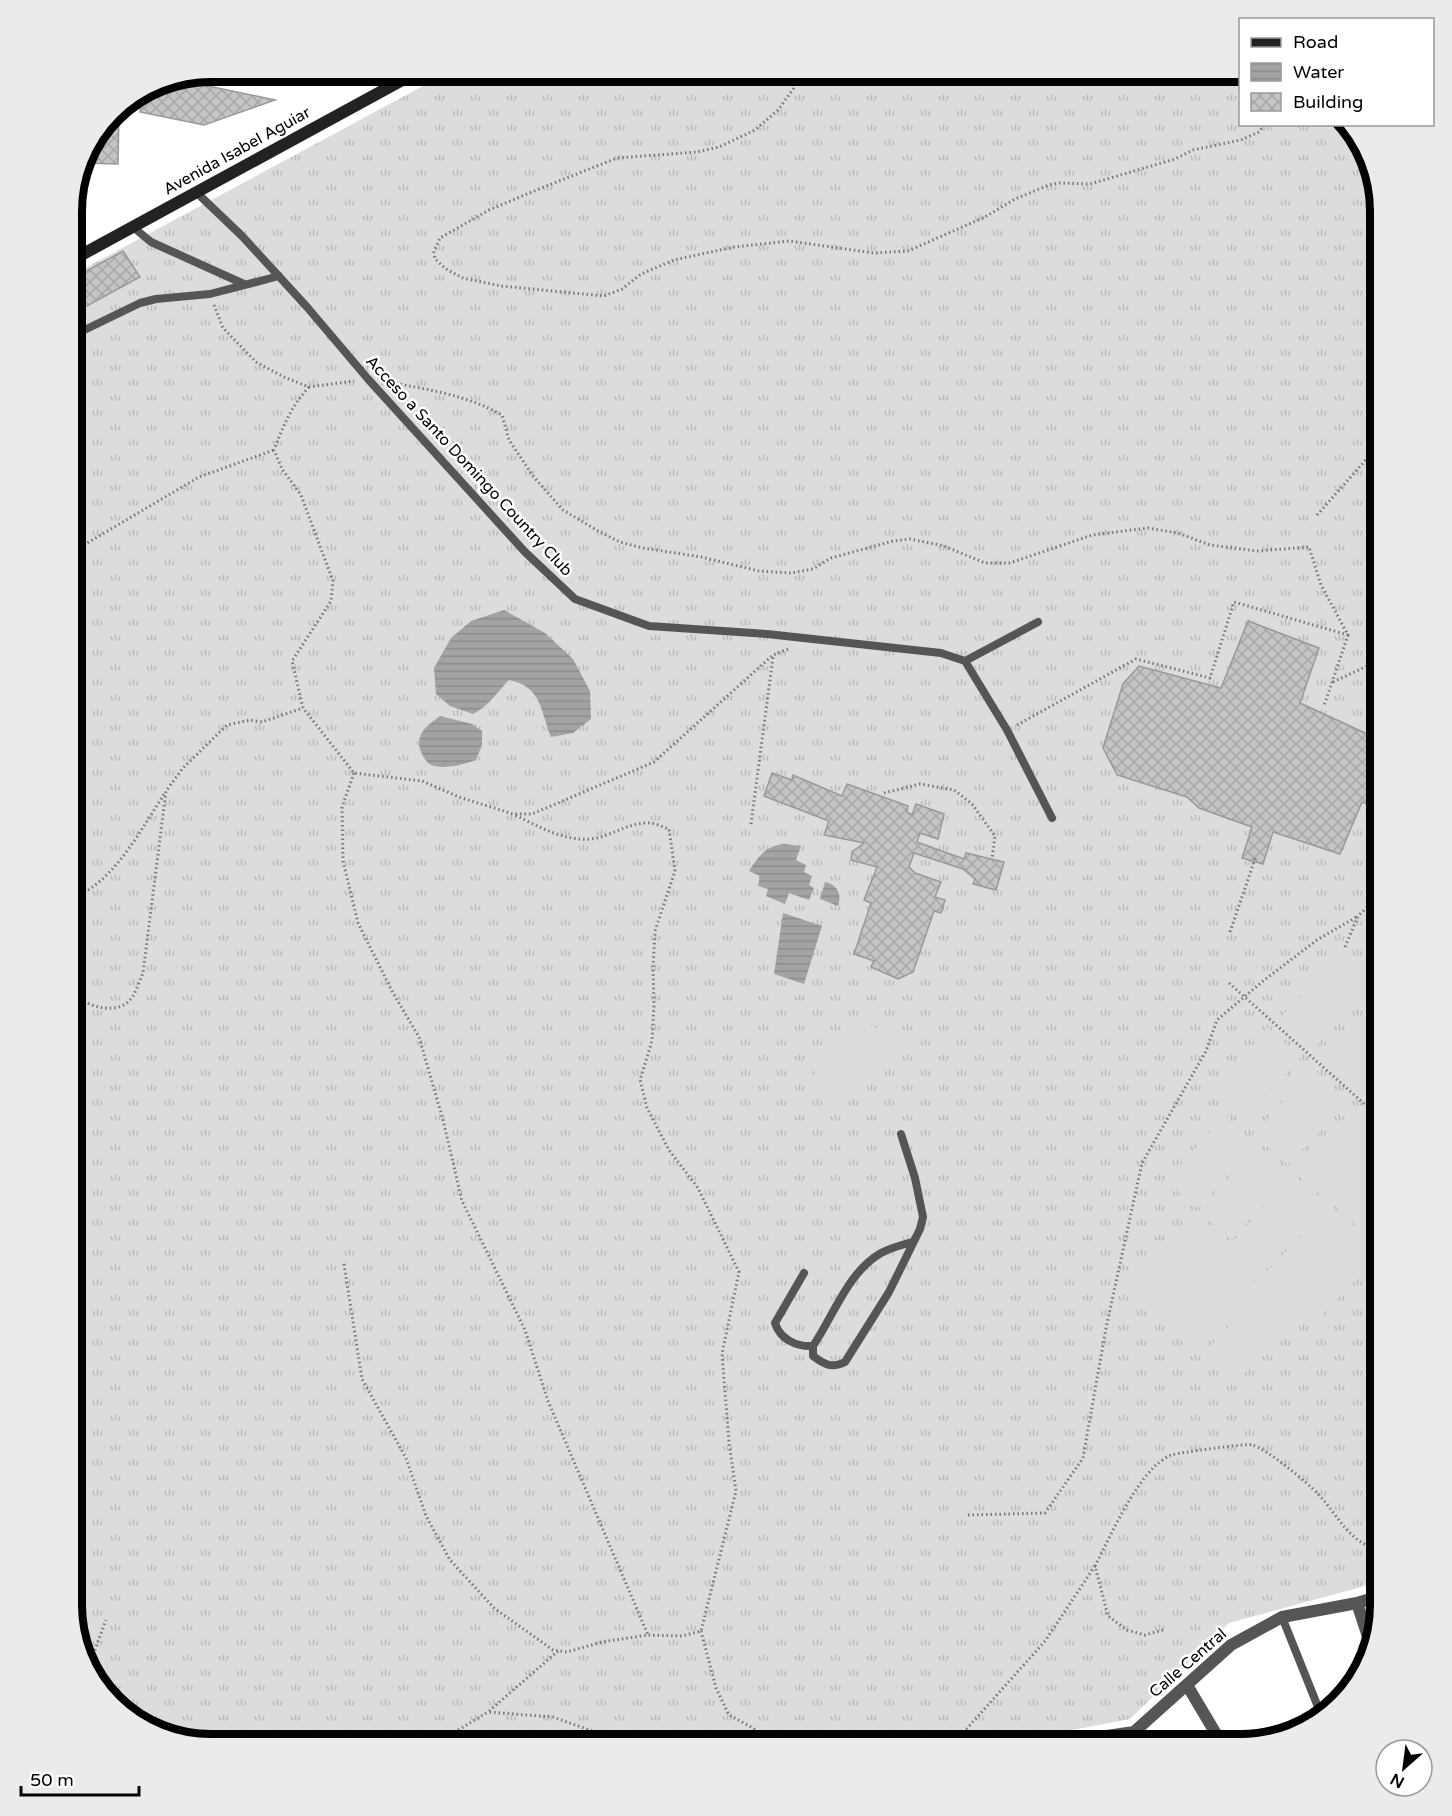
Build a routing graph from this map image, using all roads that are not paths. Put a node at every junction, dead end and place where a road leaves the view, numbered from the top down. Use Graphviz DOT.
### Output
graph roads {
  1 [pos="397,83"];
  2 [pos="196,192"];
  3 [pos="133,227"];
  4 [pos="83,254"];
  5 [pos="279,276"];
  6 [pos="244,284"];
  7 [pos="83,331"];
  8 [pos="1038,622"];
  9 [pos="965,661"];
  10 [pos="1052,818"];
  11 [pos="901,1134"];
  12 [pos="912,1242"];
  13 [pos="804,1273"];
  14 [pos="813,1346"];
  15 [pos="1370,1599"];
  16 [pos="1358,1603"];
  17 [pos="1281,1617"];
  18 [pos="1366,1631"];
  19 [pos="1187,1685"];
  20 [pos="1318,1708"];
  21 [pos="1120,1734"];
  22 [pos="1216,1734"];
  1 -- 2 [label="main road, Avenida Isabel Aguiar"];
  2 -- 3 [label="main road, Avenida Isabel Aguiar"];
  2 -- 5 [label="lane, Acceso a Santo Domingo Country Club"];
  3 -- 4 [label="main road, Avenida Isabel Aguiar"];
  3 -- 6 [label="lane"];
  5 -- 6 [label="lane"];
  5 -- 9 [label="lane, Acceso a Santo Domingo Country Club"];
  6 -- 7 [label="lane"];
  8 -- 9 [label="lane"];
  9 -- 10 [label="lane"];
  11 -- 12 [label="lane"];
  12 -- 14 [label="lane"];
  12 -- 14 [label="lane"];
  13 -- 14 [label="lane"];
  15 -- 16 [label="street, Calle Central"];
  16 -- 17 [label="street, Calle Central"];
  16 -- 18 [label="street"];
  17 -- 19 [label="street, Calle Central"];
  17 -- 20 [label="lane"];
  19 -- 21 [label="street, Calle Central"];
  19 -- 22 [label="street"];
}
